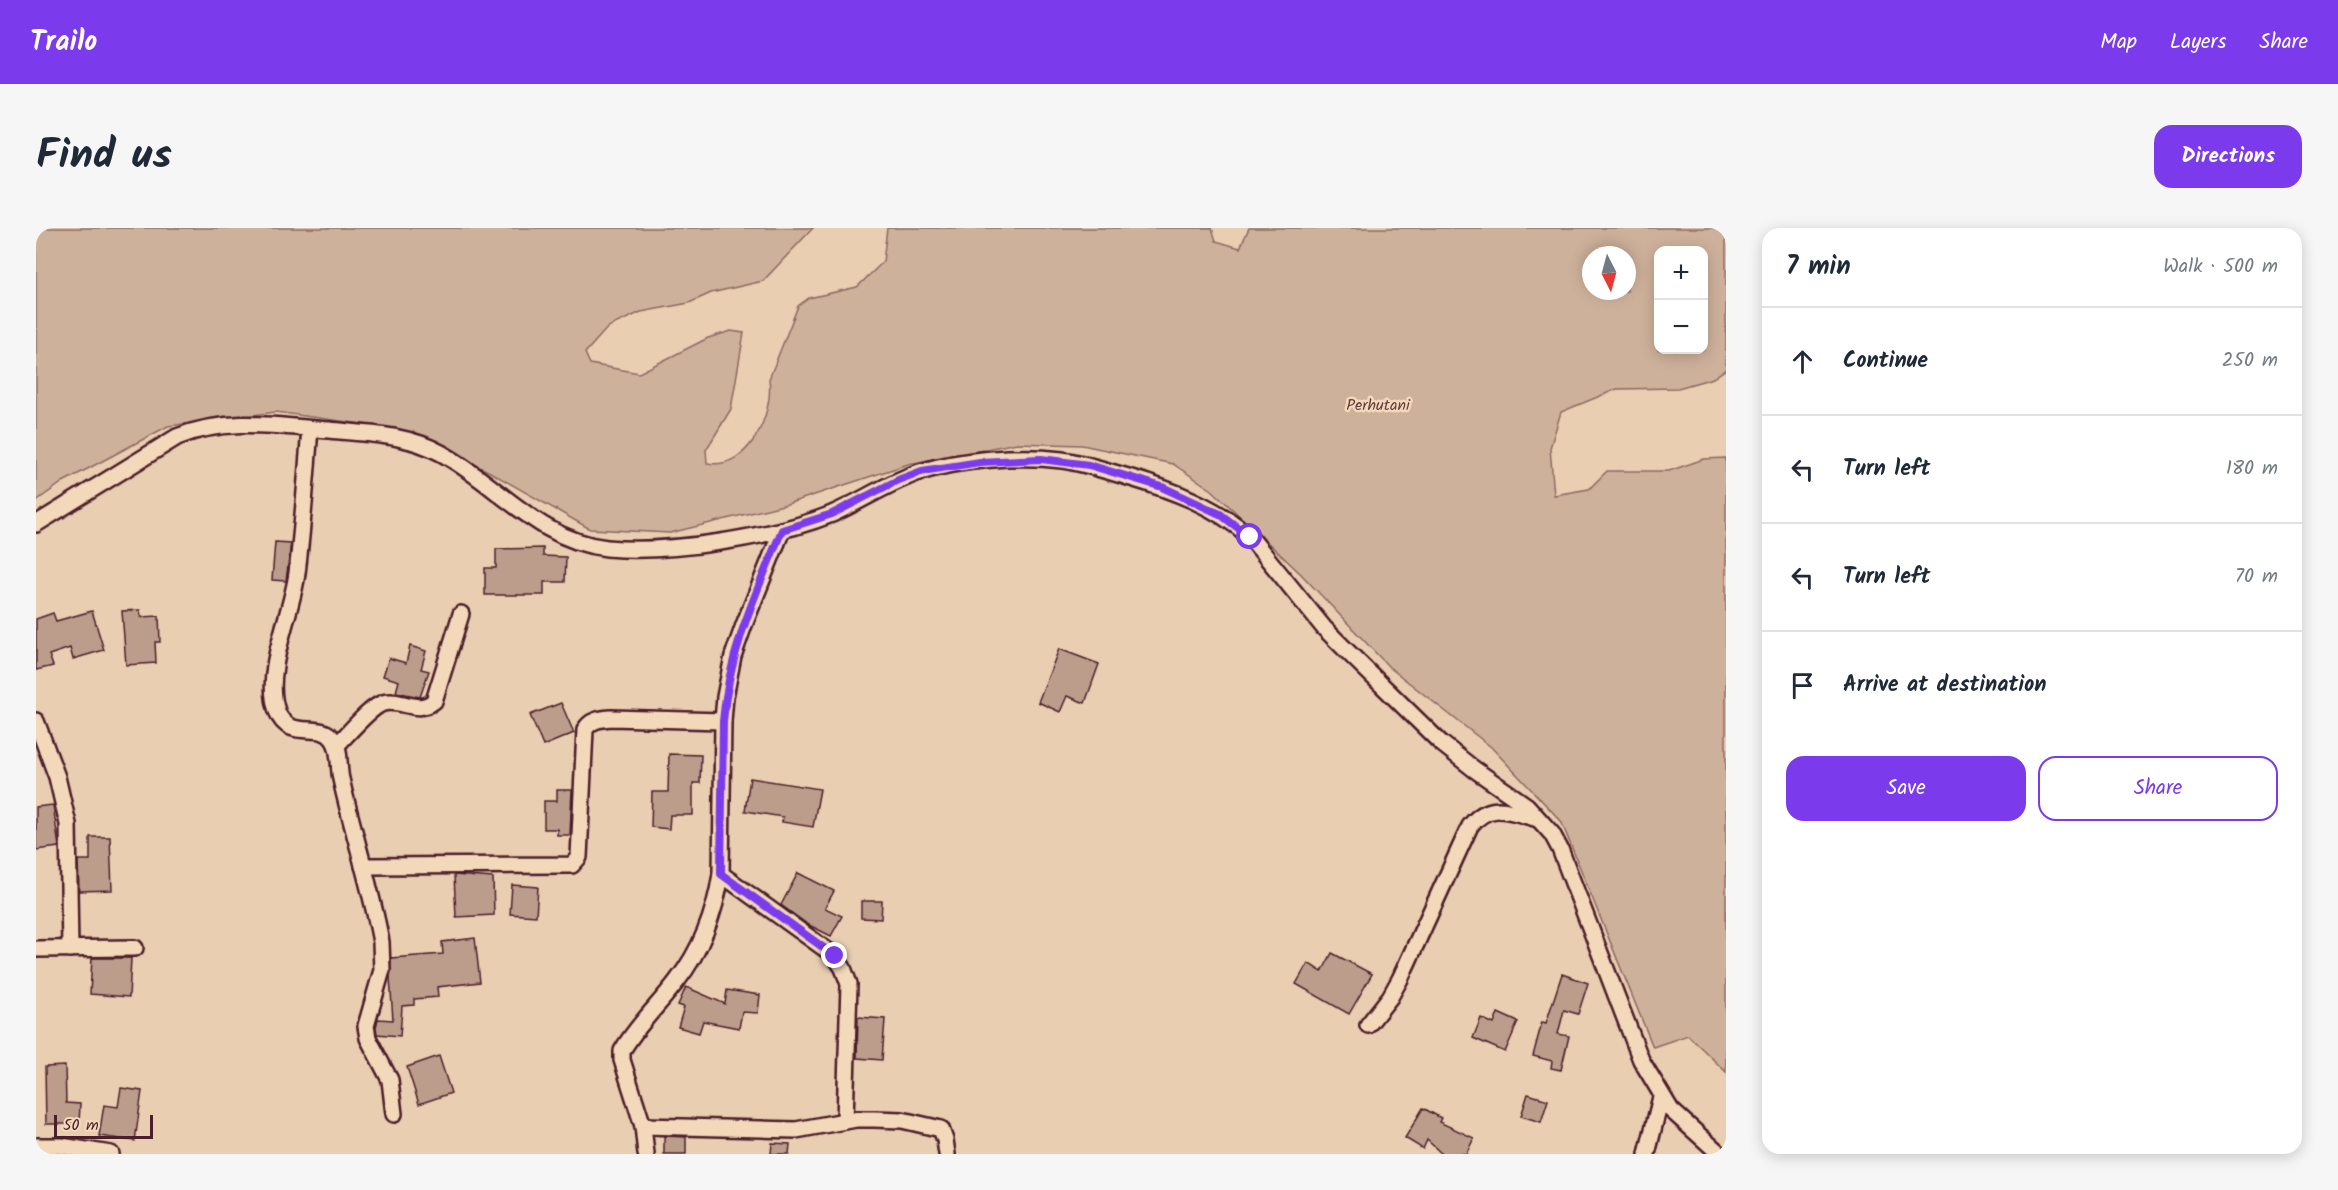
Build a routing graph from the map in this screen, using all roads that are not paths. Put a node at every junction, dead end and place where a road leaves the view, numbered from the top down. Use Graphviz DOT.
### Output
graph roads {
  1 [pos="310,429"];
  2 [pos="36,524"];
  3 [pos="782,530"];
  4 [pos="461,615"];
  5 [pos="36,721"];
  6 [pos="723,721"];
  7 [pos="337,745"];
  8 [pos="1541,820"];
  9 [pos="363,866"];
  10 [pos="721,874"];
  11 [pos="135,948"];
  12 [pos="36,949"];
  13 [pos="70,949"];
  14 [pos="1368,1025"];
  15 [pos="1661,1097"];
  16 [pos="394,1114"];
  17 [pos="845,1121"];
  18 [pos="643,1126"];
  19 [pos="36,1146"];
  20 [pos="111,1154"];
  21 [pos="646,1154"];
  22 [pos="947,1154"];
  23 [pos="1647,1154"];
  24 [pos="1720,1154"];
  1 -- 2 [label="street"];
  1 -- 3 [label="street"];
  1 -- 7 [label="street"];
  3 -- 6 [label="street"];
  3 -- 8 [label="street"];
  4 -- 7 [label="street"];
  5 -- 13 [label="street"];
  6 -- 9 [label="street"];
  6 -- 10 [label="street"];
  7 -- 9 [label="street"];
  8 -- 14 [label="street"];
  8 -- 15 [label="street"];
  9 -- 16 [label="street"];
  10 -- 17 [label="street"];
  10 -- 18 [label="street"];
  11 -- 13 [label="street"];
  12 -- 13 [label="street"];
  15 -- 23 [label="street"];
  15 -- 24 [label="street"];
  17 -- 18 [label="street"];
  17 -- 22 [label="street"];
  18 -- 21 [label="street"];
  19 -- 20 [label="street"];
}
